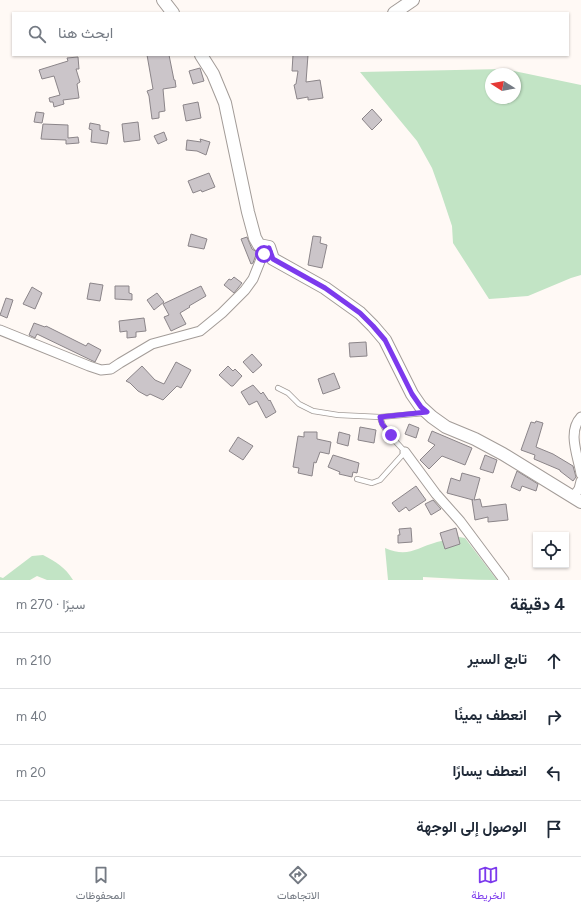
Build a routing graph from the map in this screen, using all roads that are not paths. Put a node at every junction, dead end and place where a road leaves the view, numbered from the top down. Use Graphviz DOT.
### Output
graph roads {
  1 [pos="163,0"];
  2 [pos="413,0"];
  3 [pos="172,12"];
  4 [pos="395,12"];
  5 [pos="202,56"];
  6 [pos="269,248"];
  7 [pos="0,330"];
  8 [pos="278,388"];
  9 [pos="427,412"];
  10 [pos="581,416"];
  11 [pos="380,417"];
  12 [pos="405,452"];
  13 [pos="581,474"];
  14 [pos="357,479"];
  15 [pos="581,481"];
  16 [pos="577,499"];
  17 [pos="504,580"];
  1 -- 3 [label="main road"];
  2 -- 4 [label="main road"];
  5 -- 6 [label="main road"];
  6 -- 7 [label="street"];
  6 -- 9 [label="main road"];
  8 -- 11 [label="lane"];
  9 -- 11 [label="lane"];
  9 -- 16 [label="main road"];
  10 -- 13 [label="street"];
  11 -- 12 [label="lane"];
  12 -- 14 [label="lane"];
  12 -- 17 [label="street"];
  15 -- 16 [label="street"];
}
